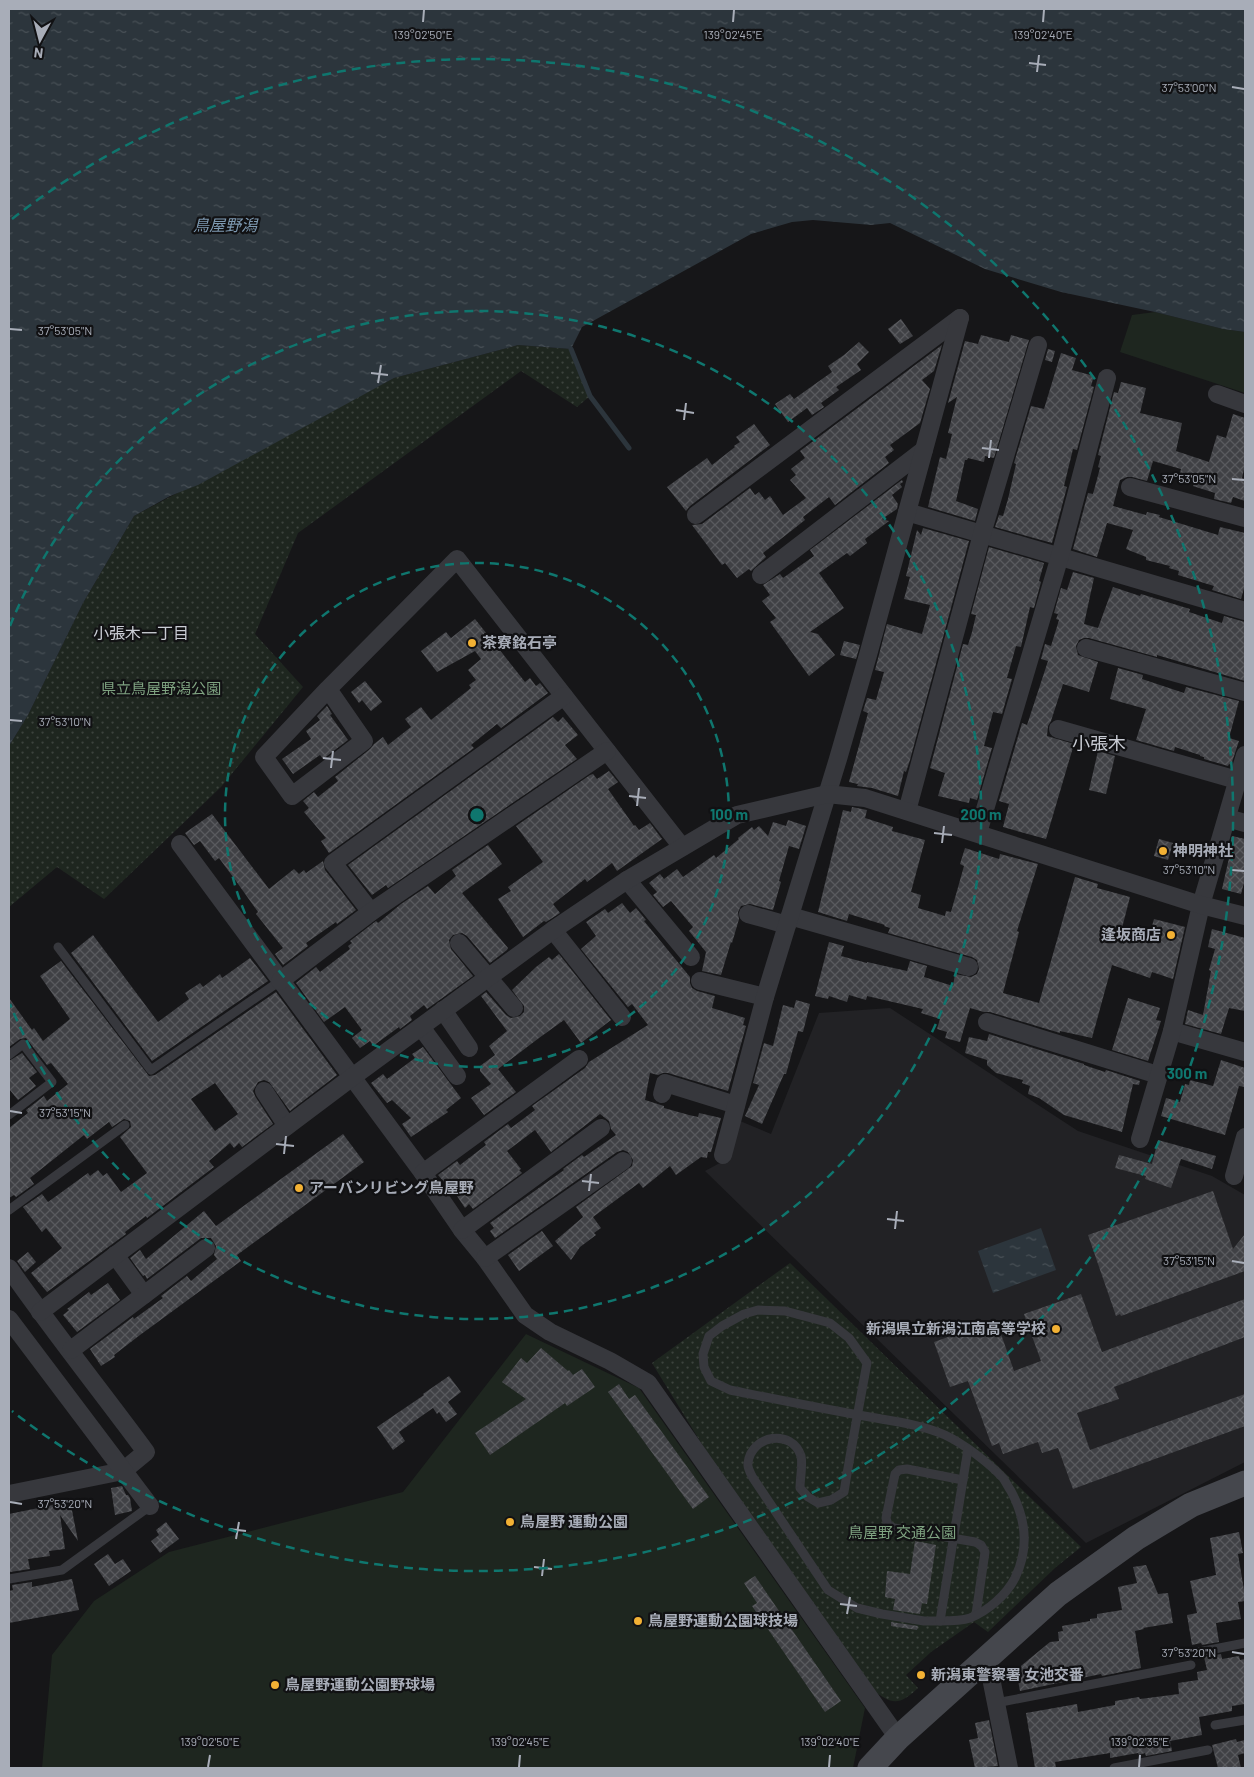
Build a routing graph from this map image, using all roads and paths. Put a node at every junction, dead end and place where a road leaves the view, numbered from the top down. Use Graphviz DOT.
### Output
graph roads {
  1 [pos="1038,345"];
  2 [pos="1107,378"];
  3 [pos="1217,394"];
  4 [pos="1245,404"];
  5 [pos="924,450"];
  6 [pos="1130,487"];
  7 [pos="907,512"];
  8 [pos="696,515"];
  9 [pos="1245,518"];
  10 [pos="982,534"];
  11 [pos="1060,556"];
  12 [pos="761,574"];
  13 [pos="1245,611"];
  14 [pos="1086,648"];
  15 [pos="328,689"];
  16 [pos="1245,692"];
  17 [pos="564,696"];
  18 [pos="1058,729"];
  19 [pos="607,751"];
  20 [pos="1245,755"];
  21 [pos="1240,783"];
  22 [pos="827,794"];
  23 [pos="906,811"];
  24 [pos="1227,818"];
  25 [pos="1245,823"];
  26 [pos="978,833"];
  27 [pos="180,844"];
  28 [pos="682,847"];
  29 [pos="627,880"];
  30 [pos="1201,905"];
  31 [pos="371,912"];
  32 [pos="748,914"];
  33 [pos="1245,916"];
  34 [pos="788,921"];
  35 [pos="553,930"];
  36 [pos="458,943"];
  37 [pos="58,947"];
  38 [pos="691,957"];
  39 [pos="968,966"];
  40 [pos="489,978"];
  41 [pos="280,981"];
  42 [pos="700,982"];
  43 [pos="765,997"];
  44 [pos="514,1008"];
  45 [pos="444,1010"];
  46 [pos="622,1017"];
  47 [pos="987,1022"];
  48 [pos="421,1027"];
  49 [pos="1172,1031"];
  50 [pos="469,1048"];
  51 [pos="1245,1052"];
  52 [pos="9,1055"];
  53 [pos="578,1059"];
  54 [pos="1158,1075"];
  55 [pos="457,1076"];
  56 [pos="351,1078"];
  57 [pos="264,1091"];
  58 [pos="662,1094"];
  59 [pos="736,1105"];
  60 [pos="9,1115"];
  61 [pos="125,1125"];
  62 [pos="287,1126"];
  63 [pos="601,1128"];
  64 [pos="1245,1137"];
  65 [pos="1140,1139"];
  66 [pos="723,1155"];
  67 [pos="623,1161"];
  68 [pos="423,1173"];
  69 [pos="1234,1176"];
  70 [pos="9,1210"];
  71 [pos="462,1230"];
  72 [pos="206,1248"];
  73 [pos="115,1255"];
  74 [pos="485,1258"];
  75 [pos="9,1268"];
  76 [pos="144,1295"];
  77 [pos="40,1312"];
  78 [pos="9,1320"];
  79 [pos="71,1350"];
  80 [pos="857,1415"];
  81 [pos="968,1449"];
  82 [pos="123,1472"];
  83 [pos="963,1480"];
  84 [pos="1245,1483"];
  85 [pos="9,1494"];
  86 [pos="150,1506"];
  87 [pos="954,1538"];
  88 [pos="9,1580"];
  89 [pos="976,1614"];
  90 [pos="940,1621"];
  91 [pos="1245,1643"];
  92 [pos="1199,1652"];
  93 [pos="987,1658"];
  94 [pos="1191,1665"];
  95 [pos="996,1703"];
  96 [pos="1245,1720"];
  97 [pos="1215,1726"];
  98 [pos="898,1738"];
  99 [pos="1208,1750"];
  100 [pos="870,1768"];
  101 [pos="1009,1768"];
  102 [pos="1114,1768"];
  1 -- 10 [label="street"];
  2 -- 11 [label="street"];
  3 -- 4 [label="street"];
  5 -- 7 [label="street"];
  5 -- 8 [label="street"];
  5 -- 12 [label="street"];
  6 -- 9 [label="street"];
  7 -- 10 [label="street"];
  7 -- 22 [label="street"];
  10 -- 11 [label="street"];
  10 -- 23 [label="street"];
  11 -- 13 [label="street"];
  11 -- 26 [label="street"];
  14 -- 16 [label="street"];
  15 -- 15 [label="street"];
  15 -- 17 [label="street"];
  17 -- 19 [label="street"];
  17 -- 31 [label="street"];
  18 -- 21 [label="street"];
  19 -- 28 [label="street"];
  19 -- 31 [label="street"];
  20 -- 21 [label="street"];
  21 -- 24 [label="street"];
  22 -- 23 [label="street"];
  22 -- 28 [label="street"];
  22 -- 34 [label="street"];
  23 -- 26 [label="street"];
  24 -- 25 [label="street"];
  24 -- 30 [label="street"];
  26 -- 30 [label="street"];
  27 -- 41 [label="street"];
  28 -- 29 [label="street"];
  29 -- 35 [label="street"];
  29 -- 38 [label="street"];
  30 -- 33 [label="street"];
  30 -- 49 [label="street"];
  31 -- 41 [label="street"];
  32 -- 34 [label="street"];
  34 -- 39 [label="street"];
  34 -- 43 [label="street"];
  35 -- 40 [label="street"];
  35 -- 46 [label="street"];
  36 -- 40 [label="street"];
  37 -- 41 [label="lane"];
  40 -- 44 [label="street"];
  40 -- 45 [label="street"];
  41 -- 56 [label="street"];
  42 -- 43 [label="street"];
  43 -- 59 [label="street"];
  45 -- 48 [label="street"];
  45 -- 50 [label="street"];
  47 -- 54 [label="street"];
  48 -- 55 [label="street"];
  48 -- 56 [label="street"];
  49 -- 51 [label="street"];
  49 -- 54 [label="street"];
  52 -- 60 [label="lane"];
  53 -- 68 [label="street"];
  54 -- 65 [label="street"];
  56 -- 62 [label="street"];
  56 -- 68 [label="street"];
  57 -- 62 [label="street"];
  58 -- 59 [label="street"];
  59 -- 66 [label="street"];
  61 -- 70 [label="lane"];
  62 -- 73 [label="street"];
  63 -- 71 [label="street"];
  64 -- 69 [label="street"];
  67 -- 74 [label="street"];
  68 -- 71 [label="street"];
  71 -- 74 [label="street"];
  72 -- 76 [label="street"];
  73 -- 76 [label="street"];
  73 -- 77 [label="street"];
  74 -- 98 [label="street"];
  75 -- 77 [label="street"];
  76 -- 79 [label="street"];
  77 -- 79 [label="street"];
  78 -- 82 [label="street"];
  79 -- 82 [label="street"];
  80 -- 80 [label="lane"];
  80 -- 81 [label="lane"];
  80 -- 90 [label="lane"];
  81 -- 83 [label="lane"];
  81 -- 89 [label="lane"];
  82 -- 85 [label="street"];
  82 -- 86 [label="street"];
  83 -- 87 [label="lane"];
  83 -- 87 [label="lane"];
  84 -- 93 [label="street"];
  86 -- 88 [label="lane"];
  87 -- 89 [label="lane"];
  87 -- 90 [label="lane"];
  89 -- 90 [label="lane"];
  91 -- 92 [label="lane"];
  93 -- 95 [label="street"];
  93 -- 98 [label="street"];
  94 -- 95 [label="lane"];
  95 -- 101 [label="street"];
  96 -- 97 [label="lane"];
  98 -- 100 [label="street"];
  99 -- 102 [label="lane"];
}
